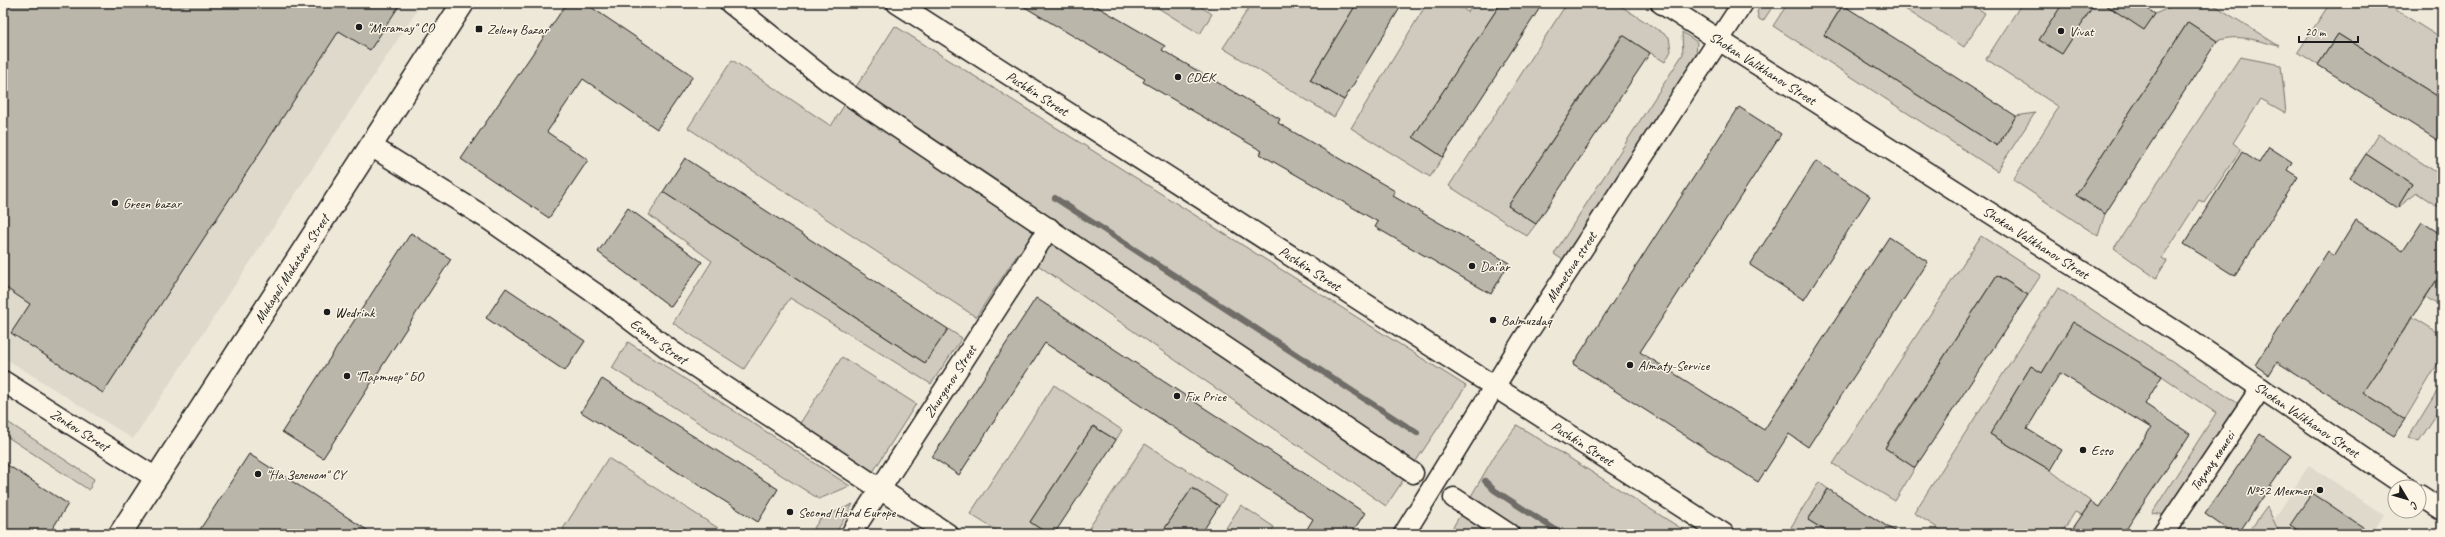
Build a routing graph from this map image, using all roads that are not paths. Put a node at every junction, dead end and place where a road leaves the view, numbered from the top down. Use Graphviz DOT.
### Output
graph roads {
  1 [pos="463,3"];
  2 [pos="730,3"];
  3 [pos="897,3"];
  4 [pos="1661,3"];
  5 [pos="1743,3"];
  6 [pos="1719,40"];
  7 [pos="371,146"];
  8 [pos="1049,228"];
  9 [pos="3,381"];
  10 [pos="1494,385"];
  11 [pos="2261,388"];
  12 [pos="1413,473"];
  13 [pos="156,478"];
  14 [pos="2395,479"];
  15 [pos="880,489"];
  16 [pos="1454,498"];
  17 [pos="2427,500"];
  18 [pos="2442,510"];
  19 [pos="120,534"];
  20 [pos="851,534"];
  21 [pos="948,534"];
  22 [pos="1404,534"];
  23 [pos="1509,534"];
  24 [pos="1724,534"];
  25 [pos="2163,534"];
  1 -- 7 [label="main road, Mukagali Makataev Street"];
  2 -- 8 [label="street"];
  3 -- 10 [label="street, Pushkin Street"];
  4 -- 6 [label="street, Shokan Valikhanov Street"];
  5 -- 6 [label="street, Mametovа street"];
  6 -- 10 [label="street, Mametovа street"];
  6 -- 11 [label="street, Shokan Valikhanov Street"];
  7 -- 13 [label="main road, Mukagali Makataev Street"];
  7 -- 15 [label="street, Esenov Street"];
  8 -- 12 [label="street"];
  8 -- 15 [label="street, Zhurgenov Street"];
  9 -- 13 [label="street, Zenkov Street"];
  10 -- 22 [label="street, Mametovа street"];
  10 -- 24 [label="street, Pushkin Street"];
  11 -- 14 [label="street, Shokan Valikhanov Street"];
  11 -- 25 [label="street, Тоқмақ көшесі"];
  13 -- 19 [label="main road, Mukagali Makataev Street"];
  15 -- 20 [label="street, Zhurgenov Street"];
  15 -- 21 [label="street, Esenov Street"];
  16 -- 23 [label="street"];
  17 -- 18 [label="street"];
}
